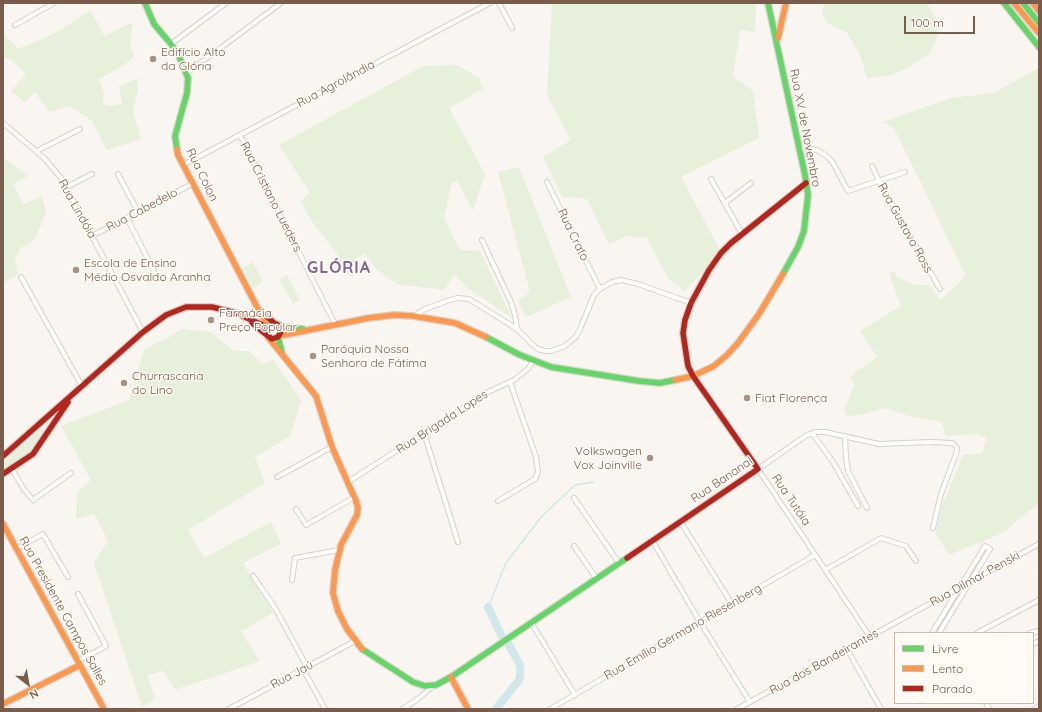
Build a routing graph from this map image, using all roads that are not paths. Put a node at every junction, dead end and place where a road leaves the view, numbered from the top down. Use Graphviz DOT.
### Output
graph roads {
  1 [pos="54,3"];
  2 [pos="145,3"];
  3 [pos="226,3"];
  4 [pos="281,3"];
  5 [pos="490,3"];
  6 [pos="498,3"];
  7 [pos="768,3"];
  8 [pos="786,3"];
  9 [pos="1004,3"];
  10 [pos="1014,3"];
  11 [pos="1023,3"];
  12 [pos="1033,3"];
  13 [pos="1039,10"];
  14 [pos="1039,23"];
  15 [pos="15,25"];
  16 [pos="512,28"];
  17 [pos="1039,33"];
  18 [pos="171,44"];
  19 [pos="778,44"];
  20 [pos="1039,47"];
  21 [pos="187,73"];
  22 [pos="3,123"];
  23 [pos="80,129"];
  24 [pos="240,135"];
  25 [pos="800,148"];
  26 [pos="37,151"];
  27 [pos="183,165"];
  28 [pos="872,166"];
  29 [pos="905,172"];
  30 [pos="92,174"];
  31 [pos="118,174"];
  32 [pos="711,179"];
  33 [pos="879,181"];
  34 [pos="546,182"];
  35 [pos="751,183"];
  36 [pos="806,183"];
  37 [pos="192,184"];
  38 [pos="66,187"];
  39 [pos="725,203"];
  40 [pos="138,212"];
  41 [pos="126,218"];
  42 [pos="742,234"];
  43 [pos="92,236"];
  44 [pos="482,240"];
  45 [pos="21,277"];
  46 [pos="157,277"];
  47 [pos="600,289"];
  48 [pos="940,290"];
  49 [pos="691,303"];
  50 [pos="259,309"];
  51 [pos="413,316"];
  52 [pos="248,319"];
  53 [pos="275,324"];
  54 [pos="335,324"];
  55 [pos="267,327"];
  56 [pos="517,329"];
  57 [pos="309,330"];
  58 [pos="143,332"];
  59 [pos="267,336"];
  60 [pos="279,337"];
  61 [pos="283,356"];
  62 [pos="533,361"];
  63 [pos="693,376"];
  64 [pos="510,382"];
  65 [pos="82,386"];
  66 [pos="74,394"];
  67 [pos="41,422"];
  68 [pos="424,433"];
  69 [pos="812,433"];
  70 [pos="845,436"];
  71 [pos="45,437"];
  72 [pos="332,447"];
  73 [pos="3,456"];
  74 [pos="12,469"];
  75 [pos="758,469"];
  76 [pos="71,473"];
  77 [pos="3,474"];
  78 [pos="278,477"];
  79 [pos="348,482"];
  80 [pos="355,497"];
  81 [pos="574,498"];
  82 [pos="498,501"];
  83 [pos="858,506"];
  84 [pos="867,508"];
  85 [pos="296,509"];
  86 [pos="680,521"];
  87 [pos="3,524"];
  88 [pos="933,528"];
  89 [pos="652,540"];
  90 [pos="458,542"];
  91 [pos="1039,544"];
  92 [pos="574,546"];
  93 [pos="16,549"];
  94 [pos="340,550"];
  95 [pos="815,555"];
  96 [pos="916,561"];
  97 [pos="619,563"];
  98 [pos="825,570"];
  99 [pos="253,576"];
  100 [pos="68,577"];
  101 [pos="596,578"];
  102 [pos="292,580"];
  103 [pos="970,581"];
  104 [pos="960,587"];
  105 [pos="78,594"];
  106 [pos="1039,600"];
  107 [pos="732,604"];
  108 [pos="911,614"];
  109 [pos="531,622"];
  110 [pos="700,622"];
  111 [pos="933,632"];
  112 [pos="940,632"];
  113 [pos="979,632"];
  114 [pos="870,636"];
  115 [pos="355,641"];
  116 [pos="847,649"];
  117 [pos="79,663"];
  118 [pos="305,668"];
  119 [pos="451,677"];
  120 [pos="432,686"];
  121 [pos="575,695"];
  122 [pos="750,702"];
  123 [pos="3,704"];
  124 [pos="1039,706"];
  125 [pos="104,709"];
  126 [pos="229,709"];
  127 [pos="325,709"];
  128 [pos="402,709"];
  129 [pos="468,709"];
  130 [pos="550,709"];
  131 [pos="737,709"];
  132 [pos="881,709"];
  133 [pos="1034,709"];
  1 -- 15 [label="street"];
  2 -- 18 [label="main road, Rua Colon"];
  3 -- 18 [label="street"];
  4 -- 21 [label="street"];
  5 -- 24 [label="street, Rua Agrolândia"];
  6 -- 16 [label="street"];
  7 -- 19 [label="main road, Rua XV de Novembro"];
  8 -- 19 [label="main road, Rua XV de Novembro"];
  9 -- 20 [label="main road"];
  10 -- 17 [label="main road"];
  11 -- 14 [label="main road"];
  12 -- 13 [label="main road"];
  18 -- 21 [label="main road, Rua Colon"];
  19 -- 25 [label="main road, Rua XV de Novembro"];
  21 -- 27 [label="main road, Rua Colon"];
  22 -- 26 [label="street, Rua Lindóia"];
  23 -- 26 [label="street"];
  24 -- 27 [label="street, Rua Agrolândia"];
  24 -- 54 [label="street, Rua Cristiano Lueders"];
  25 -- 33 [label="street"];
  25 -- 36 [label="main road, Rua XV de Novembro"];
  26 -- 38 [label="street, Rua Lindóia"];
  27 -- 37 [label="main road, Rua Colon"];
  28 -- 33 [label="street, Rua Gustavo Ross"];
  29 -- 33 [label="street"];
  30 -- 38 [label="street"];
  31 -- 40 [label="street"];
  32 -- 39 [label="street"];
  33 -- 48 [label="street, Rua Gustavo Ross"];
  34 -- 47 [label="street, Rua Crato"];
  35 -- 39 [label="street"];
  36 -- 42 [label="main road, Rua Tutóia"];
  36 -- 63 [label="main road, Rua XV de Novembro"];
  37 -- 40 [label="street, Rua Cabedelo"];
  37 -- 50 [label="main road, Rua Colon"];
  38 -- 43 [label="street, Rua Lindóia"];
  39 -- 42 [label="street"];
  40 -- 41 [label="street, Rua Cabedelo"];
  41 -- 43 [label="street, Rua Cabedelo"];
  41 -- 46 [label="street"];
  42 -- 49 [label="main road, Rua Tutóia"];
  43 -- 58 [label="street, Rua Lindóia"];
  44 -- 56 [label="street"];
  45 -- 65 [label="street"];
  47 -- 49 [label="street"];
  47 -- 56 [label="street"];
  49 -- 63 [label="main road, Rua Tutóia"];
  50 -- 53 [label="main road, Rua Colon"];
  50 -- 55 [label="main road, Rua Colon"];
  51 -- 54 [label="main road, Rua XV de Novembro"];
  51 -- 56 [label="street"];
  51 -- 62 [label="main road, Rua XV de Novembro"];
  52 -- 55 [label="main road"];
  52 -- 58 [label="main road"];
  52 -- 59 [label="main road"];
  53 -- 55 [label="main road"];
  53 -- 57 [label="main road, Rua XV de Novembro"];
  53 -- 60 [label="main road"];
  54 -- 57 [label="main road, Rua XV de Novembro"];
  55 -- 59 [label="main road"];
  57 -- 60 [label="main road, Rua XV de Novembro"];
  58 -- 65 [label="main road"];
  59 -- 60 [label="main road"];
  59 -- 61 [label="main road"];
  60 -- 61 [label="main road"];
  61 -- 72 [label="main road"];
  62 -- 63 [label="main road, Rua XV de Novembro"];
  62 -- 64 [label="street, Rua Brigada Lopes"];
  63 -- 75 [label="main road, Rua Tutóia"];
  64 -- 68 [label="street, Rua Brigada Lopes"];
  64 -- 82 [label="street"];
  65 -- 66 [label="main road"];
  66 -- 67 [label="main road"];
  66 -- 71 [label="main road"];
  67 -- 71 [label="main road"];
  67 -- 73 [label="main road"];
  68 -- 79 [label="street, Rua Brigada Lopes"];
  68 -- 90 [label="street"];
  69 -- 70 [label="street"];
  69 -- 75 [label="street, Rua Bananal"];
  69 -- 83 [label="street"];
  70 -- 84 [label="street"];
  70 -- 88 [label="street"];
  71 -- 74 [label="main road"];
  72 -- 78 [label="street"];
  72 -- 79 [label="main road"];
  74 -- 76 [label="street"];
  74 -- 77 [label="main road"];
  75 -- 86 [label="main road, Rua Bananal"];
  75 -- 95 [label="street, Rua Tutóia"];
  79 -- 80 [label="main road"];
  80 -- 85 [label="street"];
  80 -- 94 [label="main road"];
  81 -- 97 [label="street"];
  86 -- 89 [label="main road, Rua Bananal"];
  86 -- 107 [label="street"];
  87 -- 93 [label="main road, Rua Presidente Campos Salles"];
  89 -- 97 [label="main road, Rua Bananal"];
  89 -- 110 [label="street"];
  91 -- 103 [label="street, Rua Dilmar Penski"];
  92 -- 101 [label="street"];
  93 -- 100 [label="street"];
  93 -- 117 [label="main road, Rua Presidente Campos Salles"];
  94 -- 102 [label="street"];
  94 -- 115 [label="main road"];
  95 -- 98 [label="street, Rua Tutóia"];
  95 -- 107 [label="street, Rua Emílio Germano Riesenberg"];
  96 -- 98 [label="street"];
  97 -- 101 [label="main road, Rua Bananal"];
  98 -- 114 [label="street, Rua Tutóia"];
  99 -- 118 [label="street"];
  101 -- 109 [label="main road, Rua Bananal"];
  103 -- 104 [label="street, Rua Dilmar Penski"];
  103 -- 104 [label="street"];
  103 -- 112 [label="street"];
  104 -- 108 [label="street, Rua Dilmar Penski"];
  104 -- 111 [label="street"];
  105 -- 117 [label="street"];
  106 -- 113 [label="street"];
  107 -- 110 [label="street, Rua Emílio Germano Riesenberg"];
  108 -- 114 [label="street, Rua dos Bandeirantes"];
  109 -- 119 [label="main road, Rua Bananal"];
  109 -- 121 [label="street"];
  110 -- 121 [label="street, Rua Emílio Germano Riesenberg"];
  110 -- 122 [label="street"];
  114 -- 116 [label="street, Rua dos Bandeirantes"];
  115 -- 118 [label="street, Rua Jaú"];
  115 -- 120 [label="main road"];
  116 -- 122 [label="street, Rua dos Bandeirantes"];
  116 -- 132 [label="street"];
  117 -- 123 [label="main road"];
  117 -- 125 [label="main road, Rua Presidente Campos Salles"];
  118 -- 126 [label="street, Rua Jaú"];
  118 -- 127 [label="street"];
  119 -- 120 [label="main road, Rua Bananal"];
  119 -- 129 [label="main road"];
  120 -- 128 [label="street"];
  121 -- 130 [label="street, Rua Emílio Germano Riesenberg"];
  122 -- 131 [label="street, Rua dos Bandeirantes"];
  124 -- 133 [label="street"];
}
